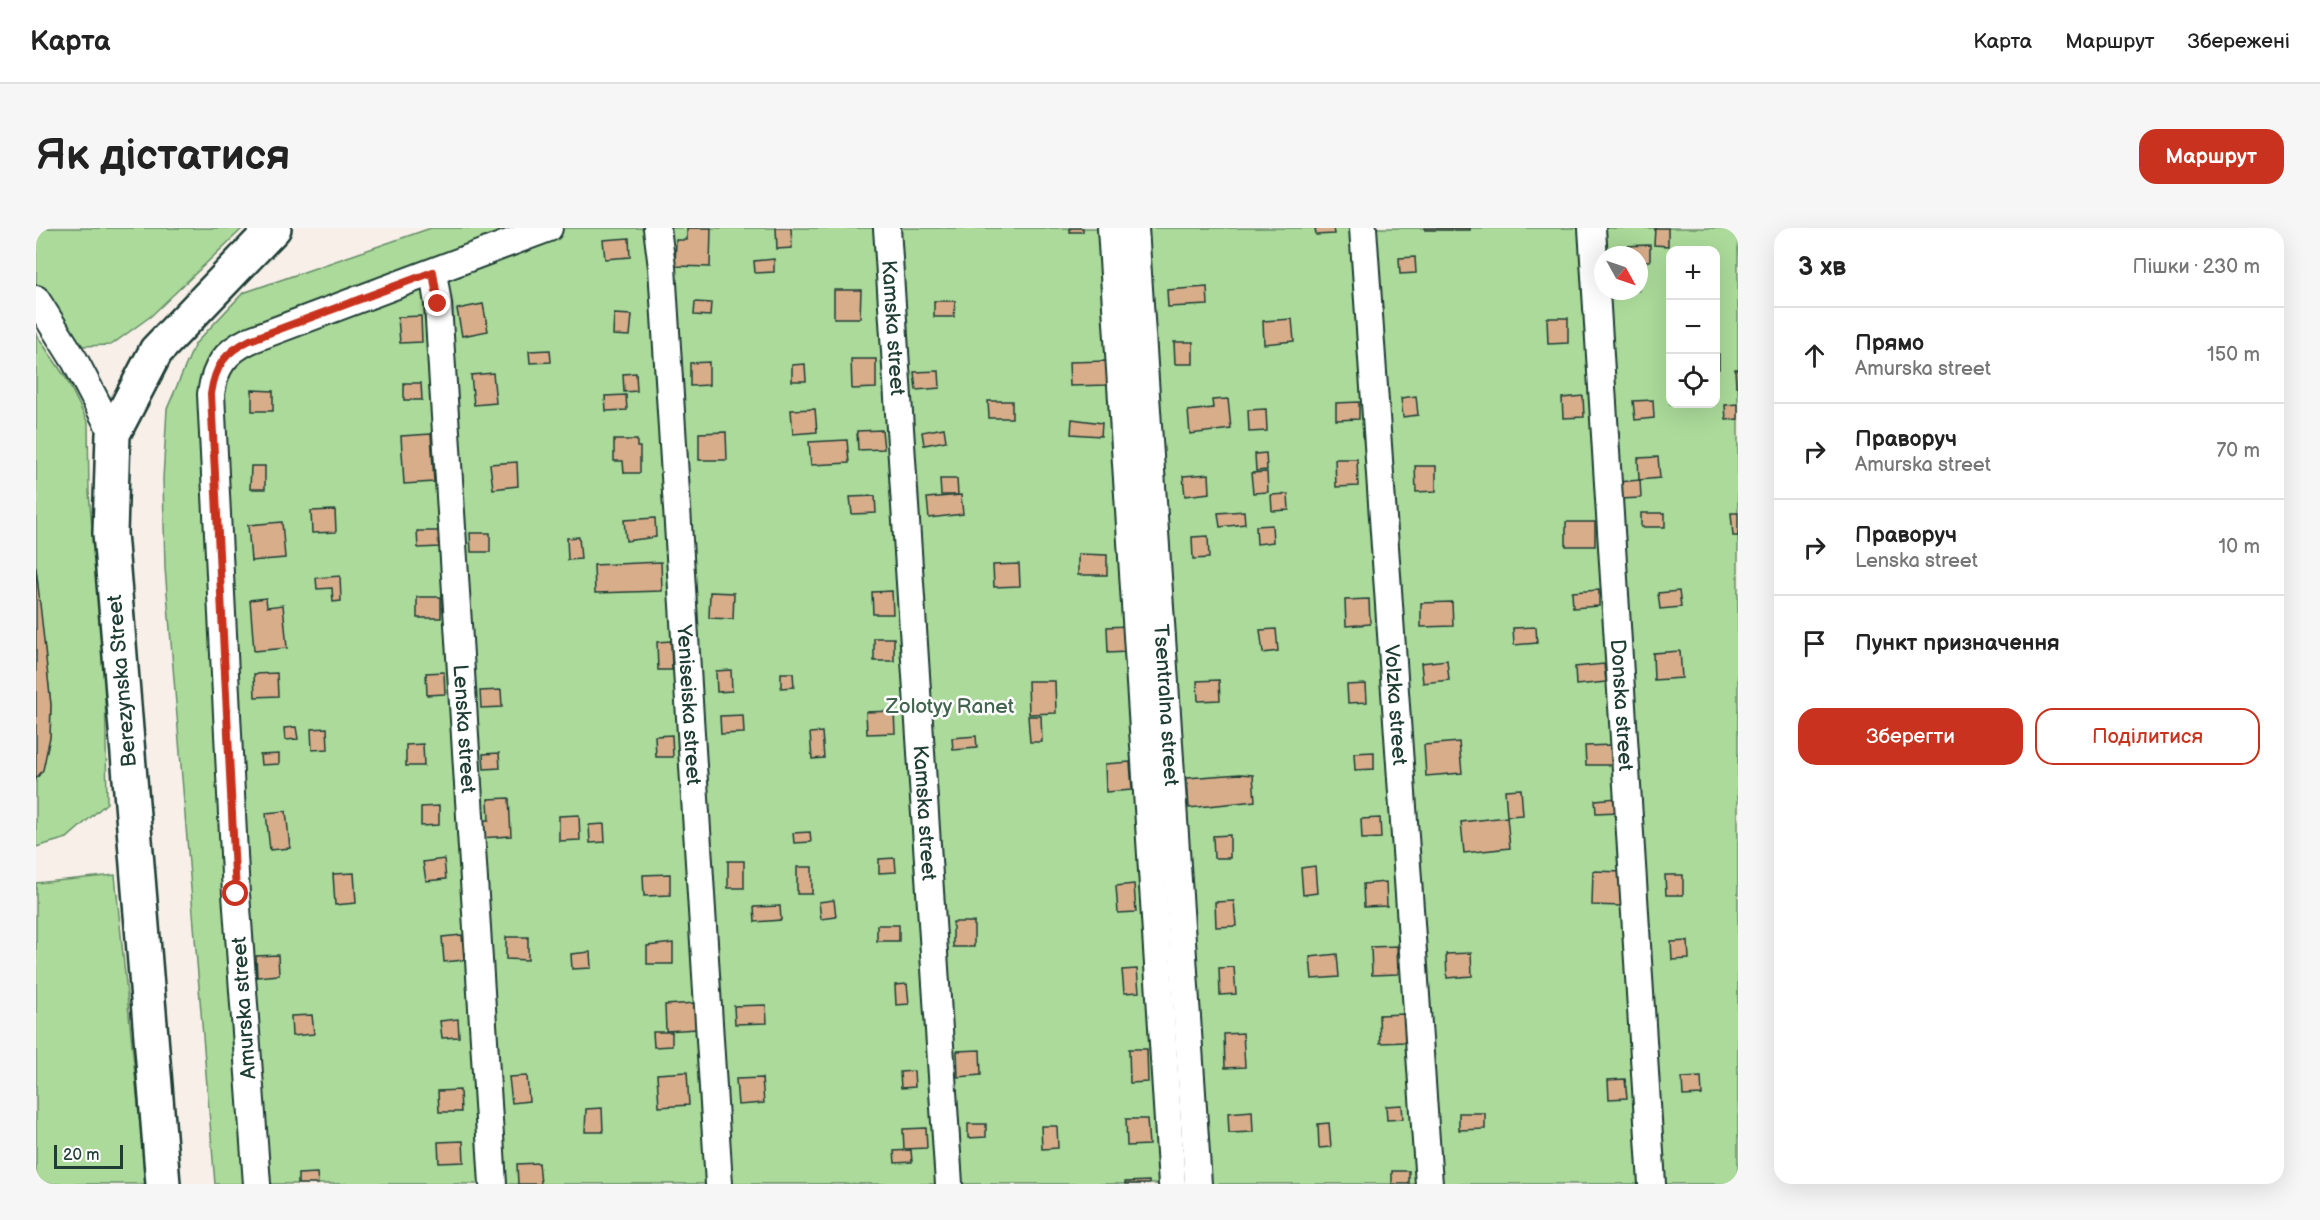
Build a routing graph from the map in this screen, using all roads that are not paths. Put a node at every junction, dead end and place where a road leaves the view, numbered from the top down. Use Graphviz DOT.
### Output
graph roads {
  1 [pos="549,228"];
  2 [pos="657,228"];
  3 [pos="887,228"];
  4 [pos="1111,228"];
  5 [pos="1135,228"];
  6 [pos="1363,228"];
  7 [pos="1592,228"];
  8 [pos="276,230"];
  9 [pos="433,272"];
  10 [pos="36,299"];
  11 [pos="113,434"];
  12 [pos="163,1184"];
  13 [pos="256,1184"];
  14 [pos="493,1184"];
  15 [pos="719,1184"];
  16 [pos="949,1184"];
  17 [pos="1172,1184"];
  18 [pos="1198,1184"];
  19 [pos="1429,1184"];
  20 [pos="1652,1184"];
  1 -- 9 [label="street, Amurska street"];
  2 -- 15 [label="street, Yeniseiska street"];
  3 -- 16 [label="street, Kamska street"];
  4 -- 17 [label="street, Tsentralna street"];
  5 -- 18 [label="street, Tsentralna street"];
  6 -- 19 [label="street, Volzka street"];
  7 -- 20 [label="street, Donska street"];
  8 -- 11 [label="street, Berezynska Street"];
  9 -- 13 [label="street, Amurska street"];
  9 -- 14 [label="street, Lenska street"];
  10 -- 11 [label="street"];
  11 -- 12 [label="street, Berezynska Street"];
}
